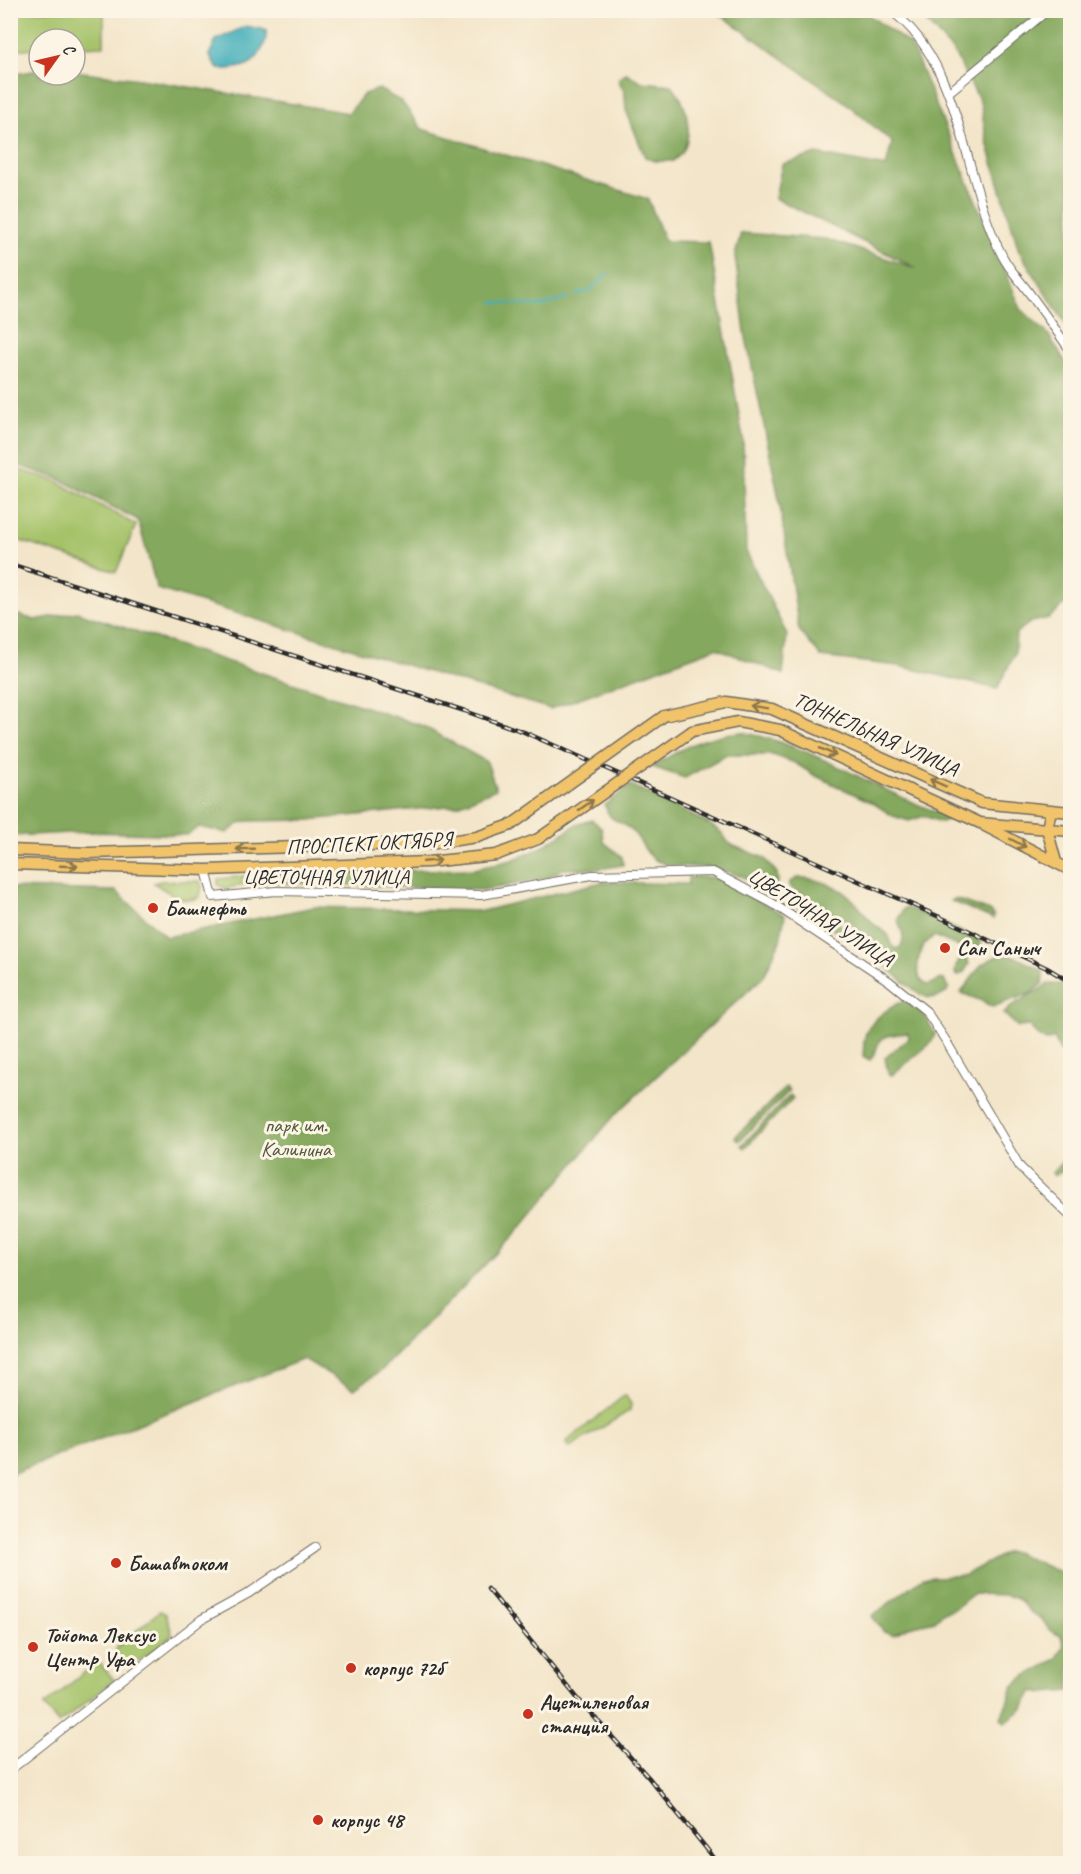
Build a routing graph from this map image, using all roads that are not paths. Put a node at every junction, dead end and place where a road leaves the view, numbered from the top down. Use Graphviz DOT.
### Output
graph roads {
  1 [pos="890,10"];
  2 [pos="1048,10"];
  3 [pos="948,93"];
  4 [pos="1071,350"];
  5 [pos="664,716"];
  6 [pos="692,731"];
  7 [pos="1051,810"];
  8 [pos="1071,812"];
  9 [pos="980,823"];
  10 [pos="1047,829"];
  11 [pos="1071,831"];
  12 [pos="10,850"];
  13 [pos="1056,862"];
  14 [pos="10,864"];
  15 [pos="206,870"];
  16 [pos="1071,870"];
  17 [pos="1071,1216"];
  18 [pos="315,1548"];
  19 [pos="10,1770"];
  1 -- 3 [label="street"];
  2 -- 3 [label="street"];
  3 -- 4 [label="street"];
  7 -- 5 [label="main road, ТОННЕЛЬНАЯ УЛИЦА, one-way"];
  5 -- 12 [label="main road, ПРОСПЕКТ ОКТЯБРЯ, one-way, bridge"];
  6 -- 9 [label="main road, ТОННЕЛЬНАЯ УЛИЦА, one-way"];
  15 -- 6 [label="main road, ПРОСПЕКТ ОКТЯБРЯ, one-way, bridge"];
  7 -- 8 [label="main road, ТОННЕЛЬНАЯ УЛИЦА"];
  7 -- 10 [label="main road"];
  9 -- 10 [label="main road, ТОННЕЛЬНАЯ УЛИЦА"];
  9 -- 13 [label="main road, one-way"];
  10 -- 11 [label="main road, ТОННЕЛЬНАЯ УЛИЦА"];
  10 -- 13 [label="main road"];
  13 -- 16 [label="main road"];
  14 -- 15 [label="main road, ПРОСПЕКТ ОКТЯБРЯ, one-way"];
  15 -- 17 [label="street, ЦВЕТОЧНАЯ УЛИЦА"];
  18 -- 19 [label="street"];
}
